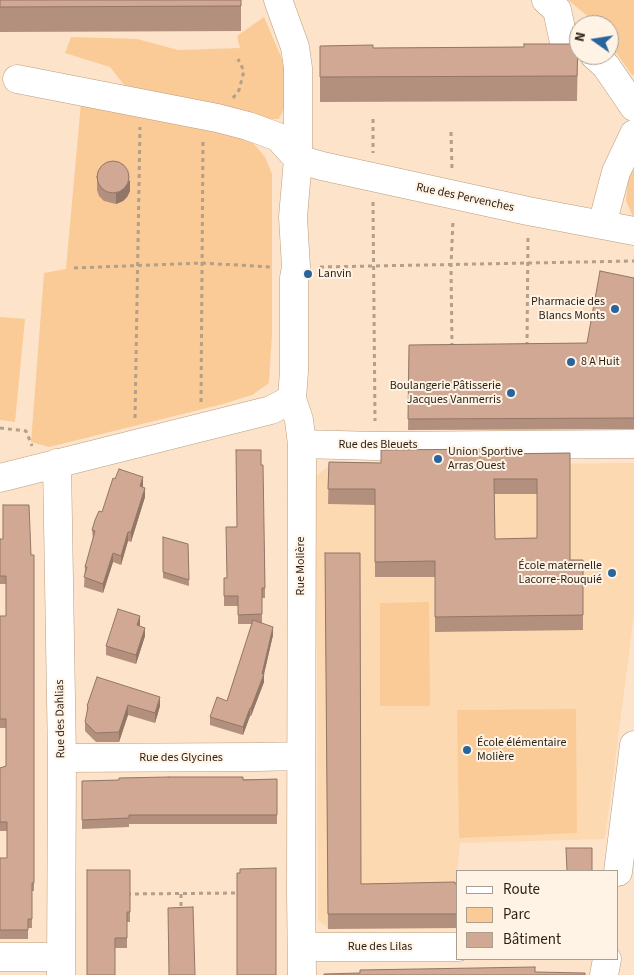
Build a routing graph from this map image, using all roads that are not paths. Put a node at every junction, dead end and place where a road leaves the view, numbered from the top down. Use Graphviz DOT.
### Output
graph roads {
  1 [pos="278,0"];
  2 [pos="546,0"];
  3 [pos="569,41"];
  4 [pos="569,49"];
  5 [pos="537,50"];
  6 [pos="605,65"];
  7 [pos="17,78"];
  8 [pos="634,107"];
  9 [pos="634,134"];
  10 [pos="298,159"];
  11 [pos="602,225"];
  12 [pos="634,231"];
  13 [pos="292,399"];
  14 [pos="302,444"];
  15 [pos="634,444"];
  16 [pos="48,466"];
  17 [pos="0,478"];
  18 [pos="634,745"];
  19 [pos="301,756"];
  20 [pos="62,758"];
  21 [pos="618,870"];
  22 [pos="456,946"];
  23 [pos="302,947"];
  24 [pos="0,957"];
  25 [pos="607,960"];
  26 [pos="61,966"];
  27 [pos="302,975"];
  28 [pos="604,975"];
  1 -- 10 [label="street, Rue Molière"];
  2 -- 3 [label="street"];
  4 -- 5 [label="street"];
  6 -- 8 [label="street"];
  7 -- 10 [label="street"];
  9 -- 11 [label="street"];
  10 -- 11 [label="street, Rue des Pervenches"];
  10 -- 13 [label="street, Rue Molière"];
  11 -- 12 [label="street, Rue des Pervenches"];
  13 -- 14 [label="street, Rue Molière"];
  13 -- 16 [label="street"];
  14 -- 15 [label="street, Rue des Bleuets"];
  14 -- 19 [label="street, Rue Molière"];
  16 -- 17 [label="street"];
  16 -- 20 [label="street, Rue des Dahlias"];
  18 -- 21 [label="street"];
  19 -- 20 [label="street, Rue des Glycines"];
  19 -- 23 [label="street, Rue Molière"];
  20 -- 26 [label="street, Rue des Dahlias"];
  22 -- 23 [label="street, Rue des Lilas"];
  23 -- 27 [label="street, Rue Molière"];
  24 -- 26 [label="street"];
  25 -- 28 [label="street"];
}
